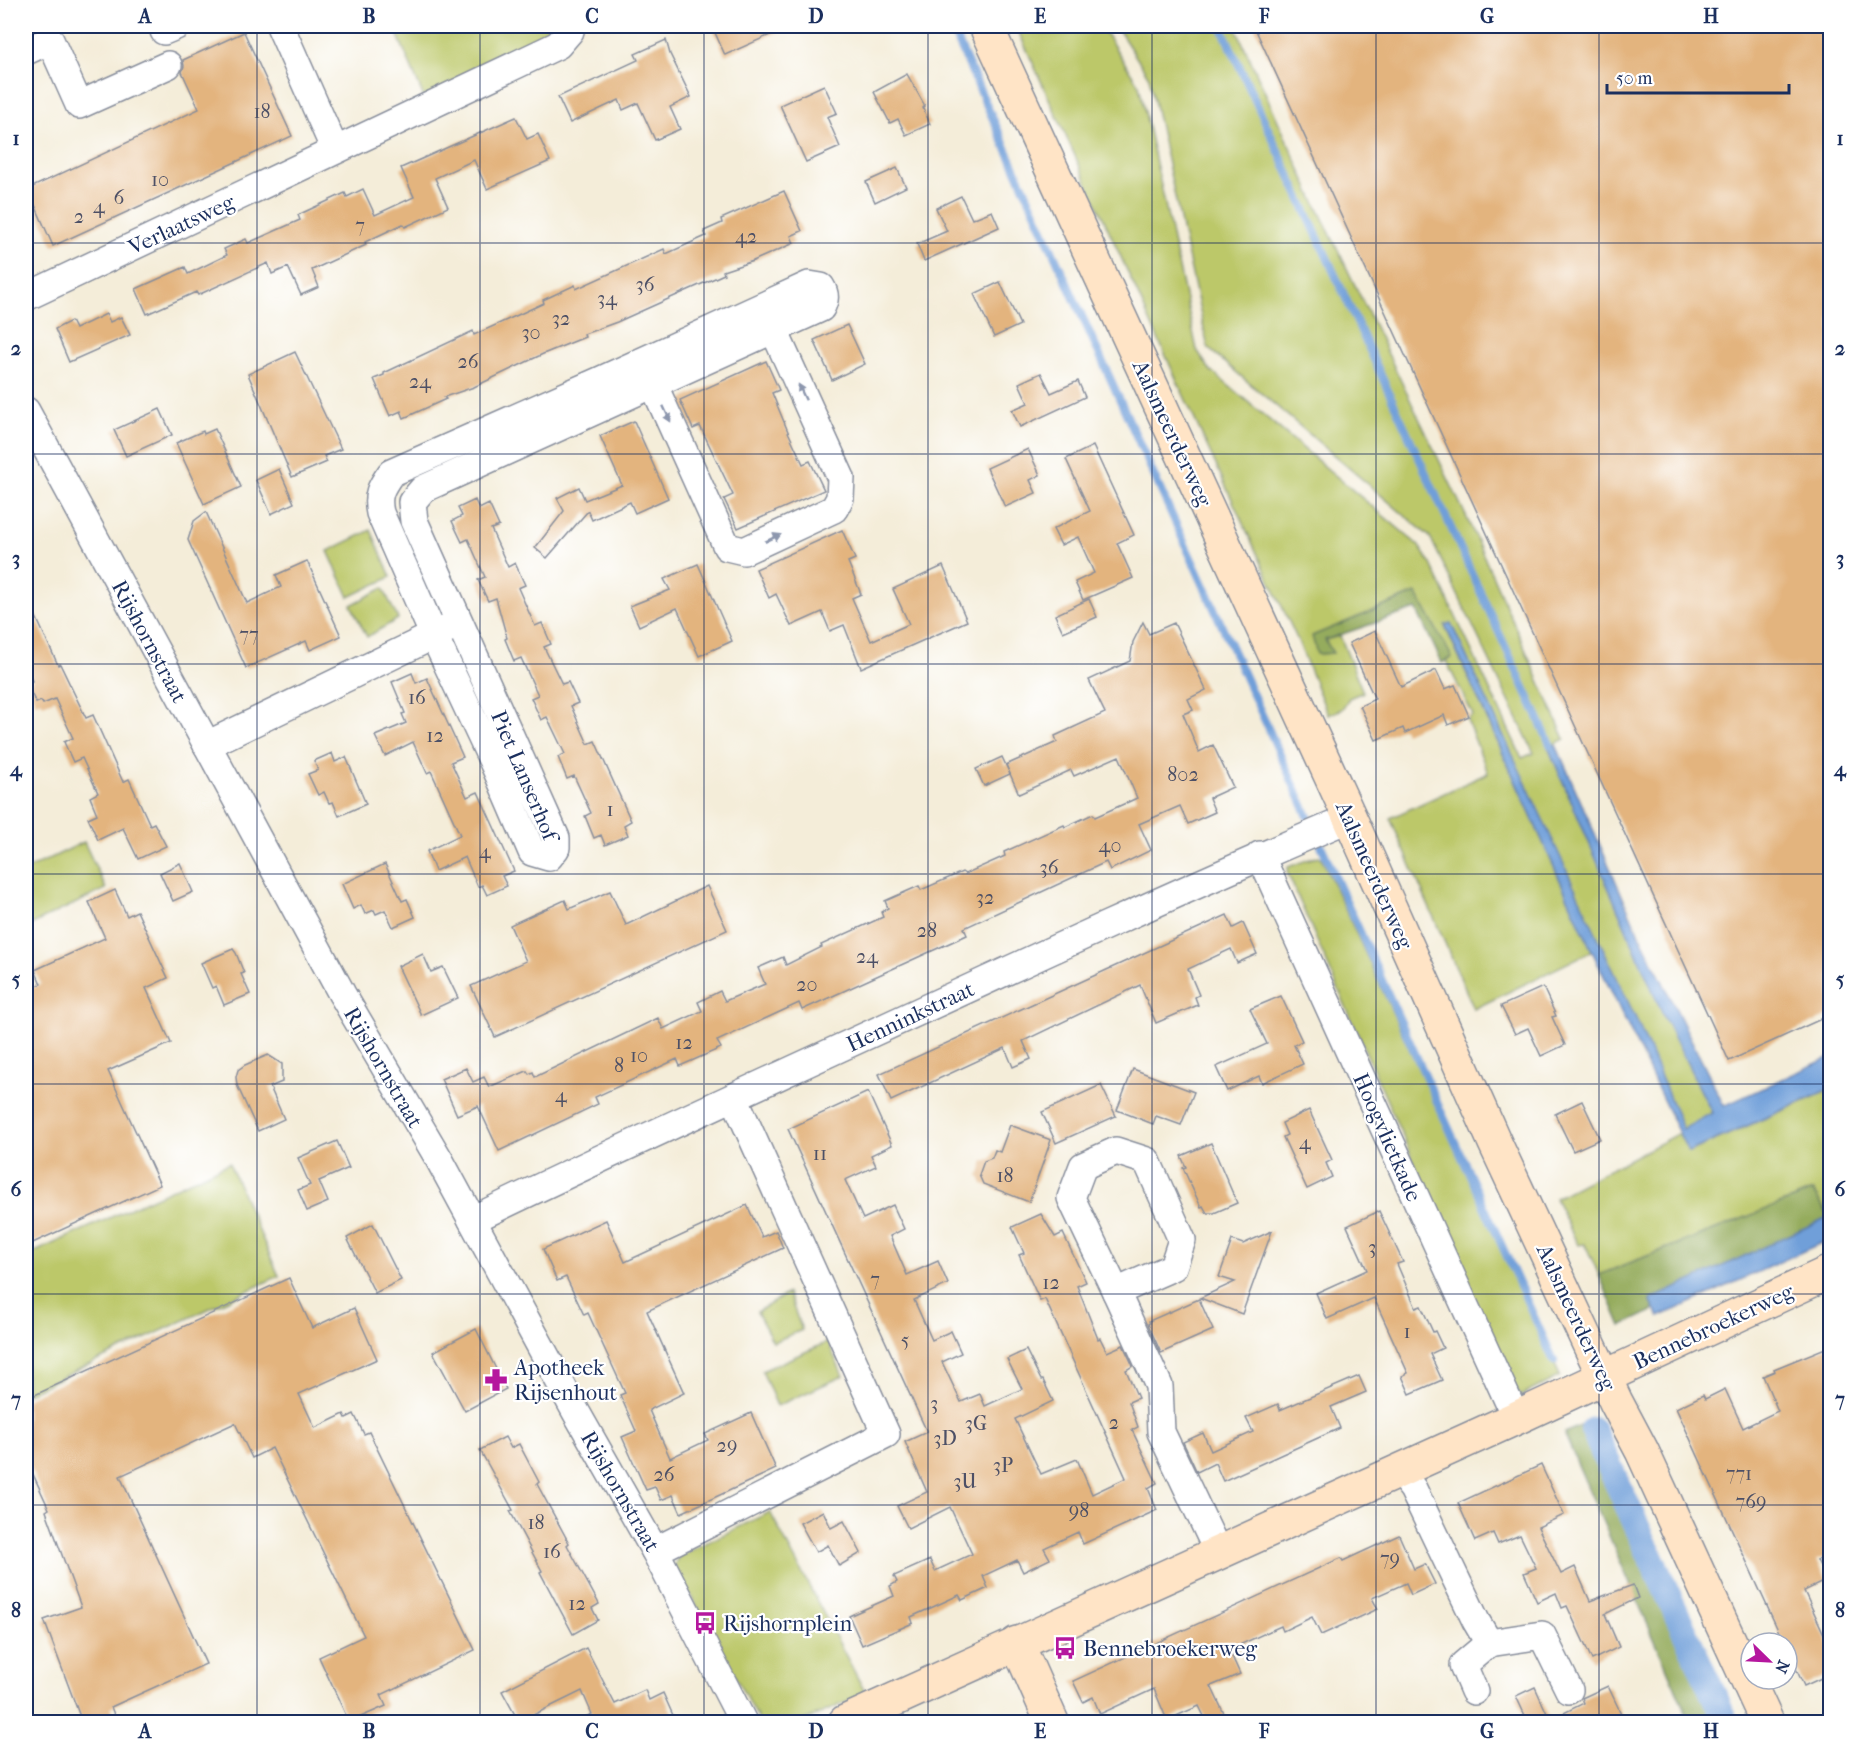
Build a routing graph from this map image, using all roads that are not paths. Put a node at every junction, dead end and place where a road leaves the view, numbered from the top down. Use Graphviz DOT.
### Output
graph roads {
  1 [pos="280,26"];
  2 [pos="571,26"];
  3 [pos="986,26"];
  4 [pos="26,51"];
  5 [pos="168,65"];
  6 [pos="336,150"];
  7 [pos="26,297"];
  8 [pos="763,306"];
  9 [pos="774,331"];
  10 [pos="648,373"];
  11 [pos="26,411"];
  12 [pos="380,489"];
  13 [pos="412,502"];
  14 [pos="459,624"];
  15 [pos="434,636"];
  16 [pos="207,745"];
  17 [pos="1328,827"];
  18 [pos="1260,855"];
  19 [pos="734,1097"];
  20 [pos="472,1220"];
  21 [pos="1830,1272"];
  22 [pos="1116,1292"];
  23 [pos="1605,1377"];
  24 [pos="1516,1419"];
  25 [pos="1399,1471"];
  26 [pos="655,1551"];
  27 [pos="1218,1552"];
  28 [pos="1017,1643"];
  29 [pos="1489,1643"];
  30 [pos="1569,1690"];
  31 [pos="1474,1691"];
  32 [pos="743,1722"];
  33 [pos="845,1722"];
  34 [pos="1052,1722"];
  35 [pos="1767,1722"];
  1 -- 6 [label="street"];
  2 -- 6 [label="street, Verlaatsweg"];
  3 -- 17 [label="street, Aalsmeerderweg"];
  4 -- 5 [label="street"];
  6 -- 7 [label="street, Verlaatsweg"];
  8 -- 9 [label="street"];
  8 -- 9 [label="street"];
  8 -- 10 [label="street"];
  9 -- 10 [label="street"];
  10 -- 9 [label="street, one-way"];
  10 -- 12 [label="street"];
  10 -- 13 [label="street"];
  11 -- 16 [label="street, Rijshornstraat"];
  12 -- 13 [label="street"];
  12 -- 15 [label="street, Piet Lanserhof"];
  13 -- 14 [label="street, Piet Lanserhof"];
  14 -- 15 [label="street"];
  14 -- 15 [label="street, Piet Lanserhof"];
  15 -- 16 [label="street"];
  16 -- 20 [label="street, Rijshornstraat"];
  17 -- 18 [label="street, Henninkstraat"];
  17 -- 23 [label="street, Aalsmeerderweg"];
  18 -- 19 [label="street, Henninkstraat"];
  18 -- 24 [label="street, Hoogvlietkade"];
  19 -- 20 [label="street, Henninkstraat"];
  19 -- 26 [label="street"];
  20 -- 26 [label="street, Rijshornstraat"];
  21 -- 23 [label="street, Bennebroekerweg"];
  22 -- 22 [label="street"];
  22 -- 27 [label="street"];
  23 -- 24 [label="street, Bennebroekerweg"];
  23 -- 35 [label="street, Aalsmeerderweg"];
  24 -- 25 [label="street, Bennebroekerweg"];
  25 -- 27 [label="street, Bennebroekerweg"];
  25 -- 29 [label="street"];
  26 -- 32 [label="street, Rijshornstraat"];
  27 -- 28 [label="street, Bennebroekerweg"];
  28 -- 33 [label="street, Bennebroekerweg"];
  28 -- 34 [label="street"];
  29 -- 30 [label="street"];
  29 -- 31 [label="street"];
}
